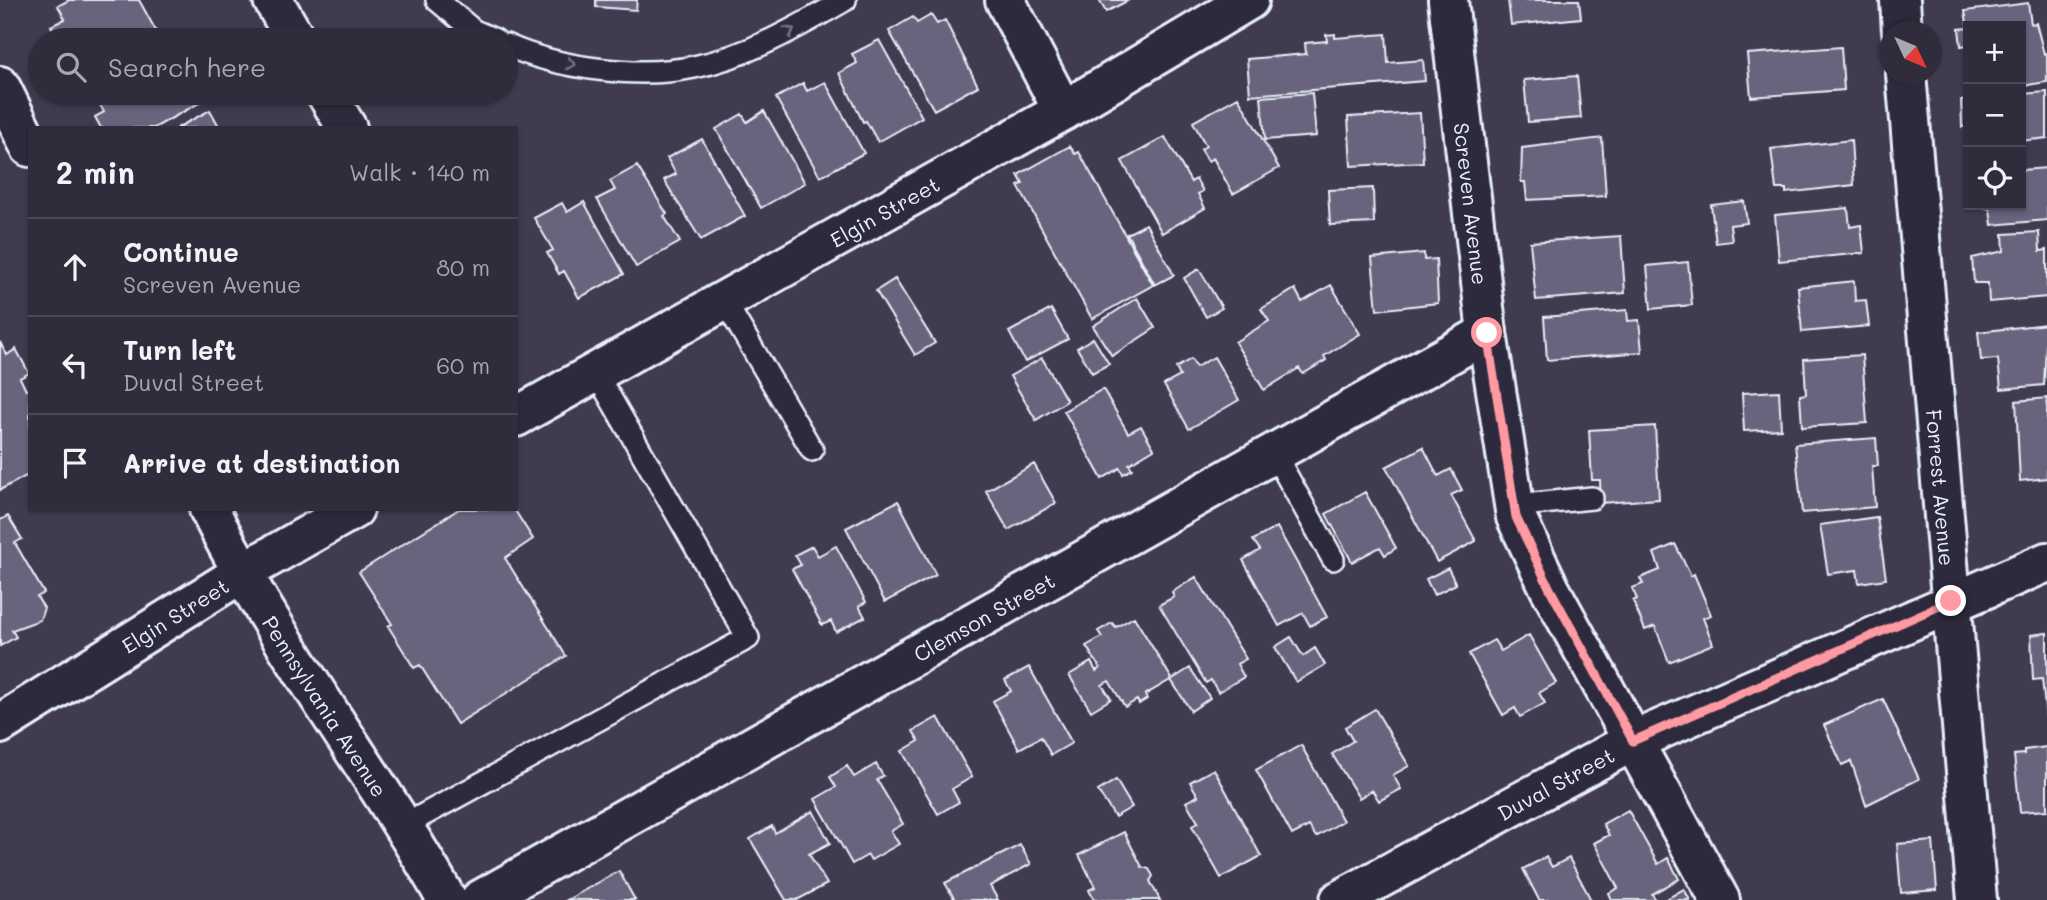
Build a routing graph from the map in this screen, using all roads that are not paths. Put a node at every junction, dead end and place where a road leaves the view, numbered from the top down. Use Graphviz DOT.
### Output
graph roads {
  1 [pos="272,0"];
  2 [pos="437,0"];
  3 [pos="845,0"];
  4 [pos="1005,0"];
  5 [pos="1249,0"];
  6 [pos="1448,0"];
  7 [pos="1900,0"];
  8 [pos="1901,21"];
  9 [pos="289,28"];
  10 [pos="470,28"];
  11 [pos="518,50"];
  12 [pos="1907,84"];
  13 [pos="0,86"];
  14 [pos="333,105"];
  15 [pos="1063,111"];
  16 [pos="345,126"];
  17 [pos="28,143"];
  18 [pos="725,302"];
  19 [pos="1487,333"];
  20 [pos="596,373"];
  21 [pos="518,413"];
  22 [pos="812,450"];
  23 [pos="1275,453"];
  24 [pos="1592,498"];
  25 [pos="1514,506"];
  26 [pos="210,511"];
  27 [pos="350,511"];
  28 [pos="1333,558"];
  29 [pos="2047,562"];
  30 [pos="240,574"];
  31 [pos="1951,601"];
  32 [pos="0,724"];
  33 [pos="1633,741"];
  34 [pos="405,825"];
  35 [pos="447,900"];
  36 [pos="480,900"];
  37 [pos="1340,900"];
  38 [pos="1720,900"];
  39 [pos="1977,900"];
  1 -- 9 [label="street"];
  2 -- 10 [label="lane"];
  11 -- 3 [label="lane, one-way"];
  4 -- 15 [label="street"];
  5 -- 15 [label="street, Elgin Street"];
  6 -- 19 [label="street, Screven Avenue"];
  7 -- 8 [label="street"];
  12 -- 31 [label="street, Forrest Avenue"];
  13 -- 17 [label="street"];
  14 -- 16 [label="street"];
  15 -- 18 [label="street, Elgin Street"];
  18 -- 20 [label="street, Elgin Street"];
  18 -- 22 [label="lane"];
  19 -- 23 [label="street, Clemson Street"];
  19 -- 25 [label="street, Screven Avenue"];
  20 -- 21 [label="street, Elgin Street"];
  20 -- 34 [label="lane"];
  23 -- 28 [label="lane"];
  23 -- 36 [label="street, Clemson Street"];
  24 -- 25 [label="lane"];
  25 -- 33 [label="street, Screven Avenue"];
  26 -- 30 [label="street, Pennsylvania Avenue"];
  27 -- 30 [label="street, Elgin Street"];
  29 -- 31 [label="street, Duval Street"];
  30 -- 32 [label="street, Elgin Street"];
  30 -- 34 [label="street, Pennsylvania Avenue"];
  31 -- 33 [label="street, Duval Street"];
  31 -- 39 [label="street, Forrest Avenue"];
  33 -- 37 [label="street, Duval Street"];
  33 -- 38 [label="street, Screven Avenue"];
  34 -- 35 [label="street, Pennsylvania Avenue"];
}
